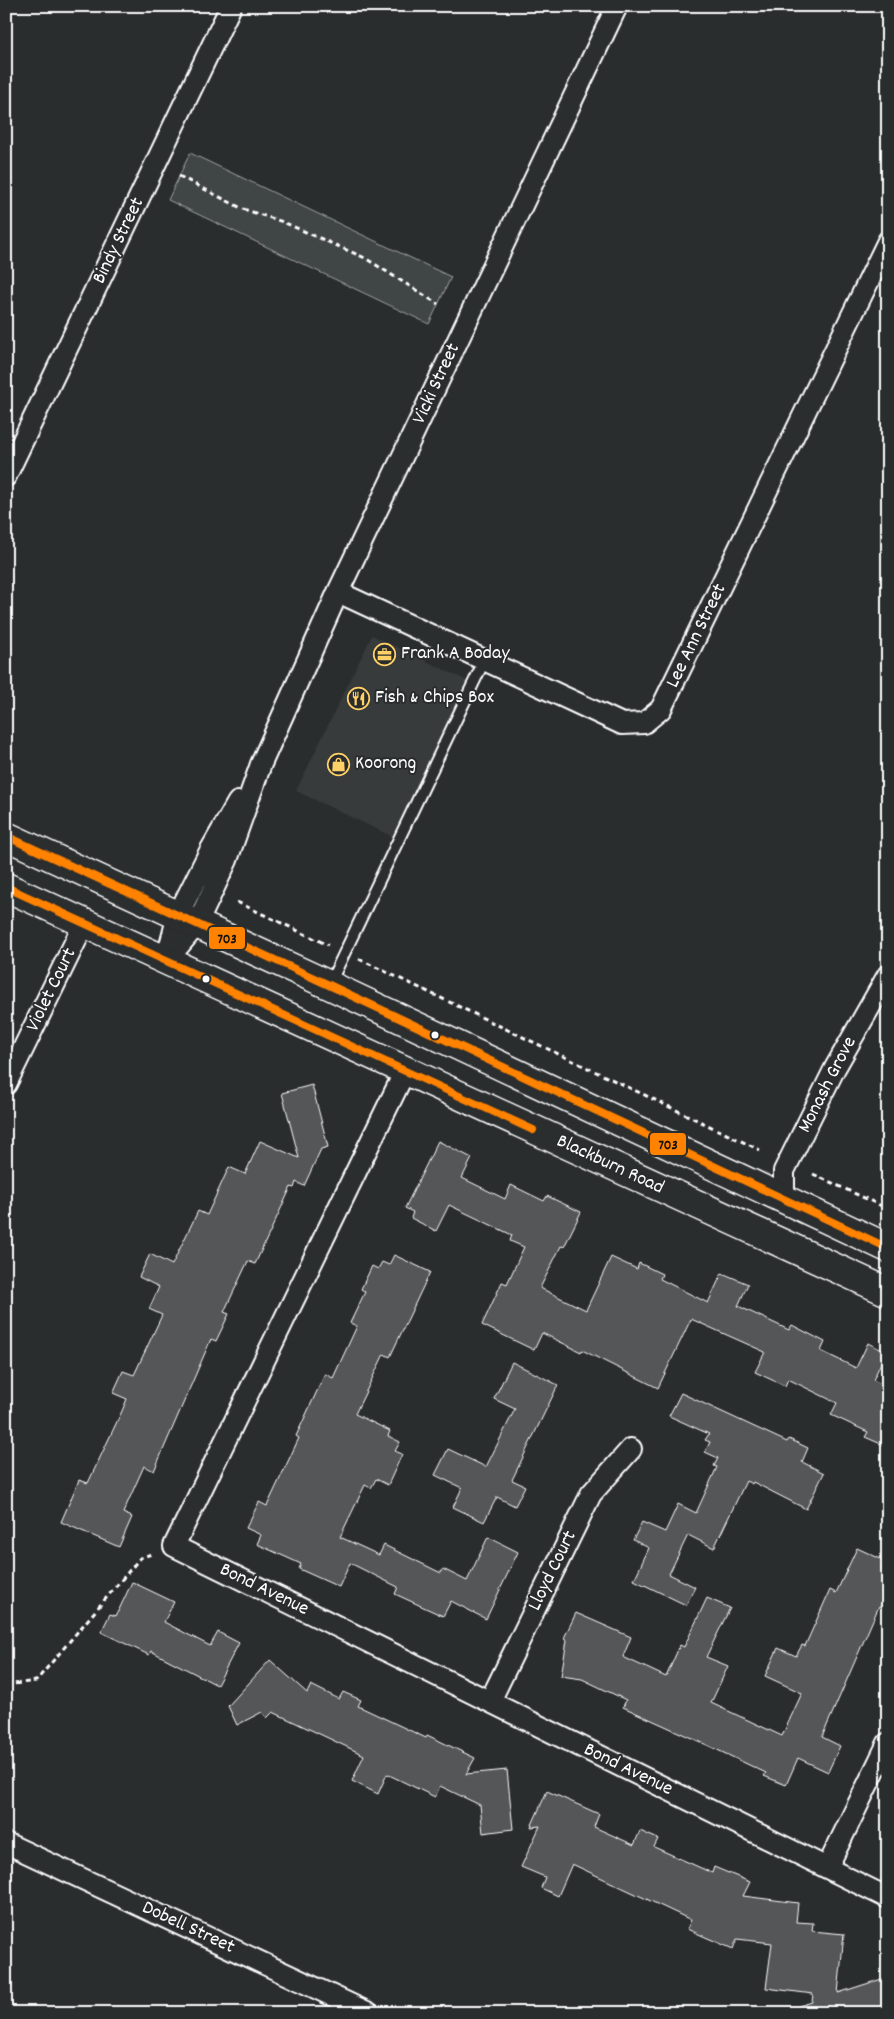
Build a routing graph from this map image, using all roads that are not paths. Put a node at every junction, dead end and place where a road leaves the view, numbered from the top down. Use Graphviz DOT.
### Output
graph roads {
  1 [pos="231,6"];
  2 [pos="617,6"];
  3 [pos="888,241"];
  4 [pos="6,476"];
  5 [pos="338,592"];
  6 [pos="485,659"];
  7 [pos="6,836"];
  8 [pos="6,888"];
  9 [pos="187,920"];
  10 [pos="84,924"];
  11 [pos="166,961"];
  12 [pos="888,975"];
  13 [pos="329,985"];
  14 [pos="405,1071"];
  15 [pos="6,1084"];
  16 [pos="784,1199"];
  17 [pos="888,1248"];
  18 [pos="888,1292"];
  19 [pos="631,1449"];
  20 [pos="490,1701"];
  21 [pos="888,1743"];
  22 [pos="6,1843"];
  23 [pos="827,1868"];
  24 [pos="888,1898"];
  25 [pos="369,2013"];
  1 -- 4 [label="street, Bindy Street"];
  2 -- 5 [label="street, Vicki Street"];
  3 -- 6 [label="street, Lee Ann Street"];
  5 -- 6 [label="street, Lee Ann Street"];
  5 -- 9 [label="street, Vicki Street"];
  6 -- 13 [label="lane"];
  7 -- 9 [label="main road"];
  8 -- 10 [label="main road, Blackburn Road"];
  9 -- 11 [label="street, Vicki Street"];
  9 -- 13 [label="main road"];
  10 -- 11 [label="main road, Blackburn Road"];
  10 -- 15 [label="street, Violet Court"];
  11 -- 14 [label="main road, Blackburn Road"];
  12 -- 16 [label="street, Monash Grove"];
  13 -- 16 [label="main road"];
  14 -- 18 [label="main road, Blackburn Road"];
  14 -- 20 [label="street, Bond Avenue"];
  16 -- 17 [label="main road"];
  19 -- 20 [label="street, Lloyd Court"];
  20 -- 23 [label="street, Bond Avenue"];
  21 -- 23 [label="street"];
  22 -- 25 [label="street, Dobell Street"];
  23 -- 24 [label="street, Bond Avenue"];
}
